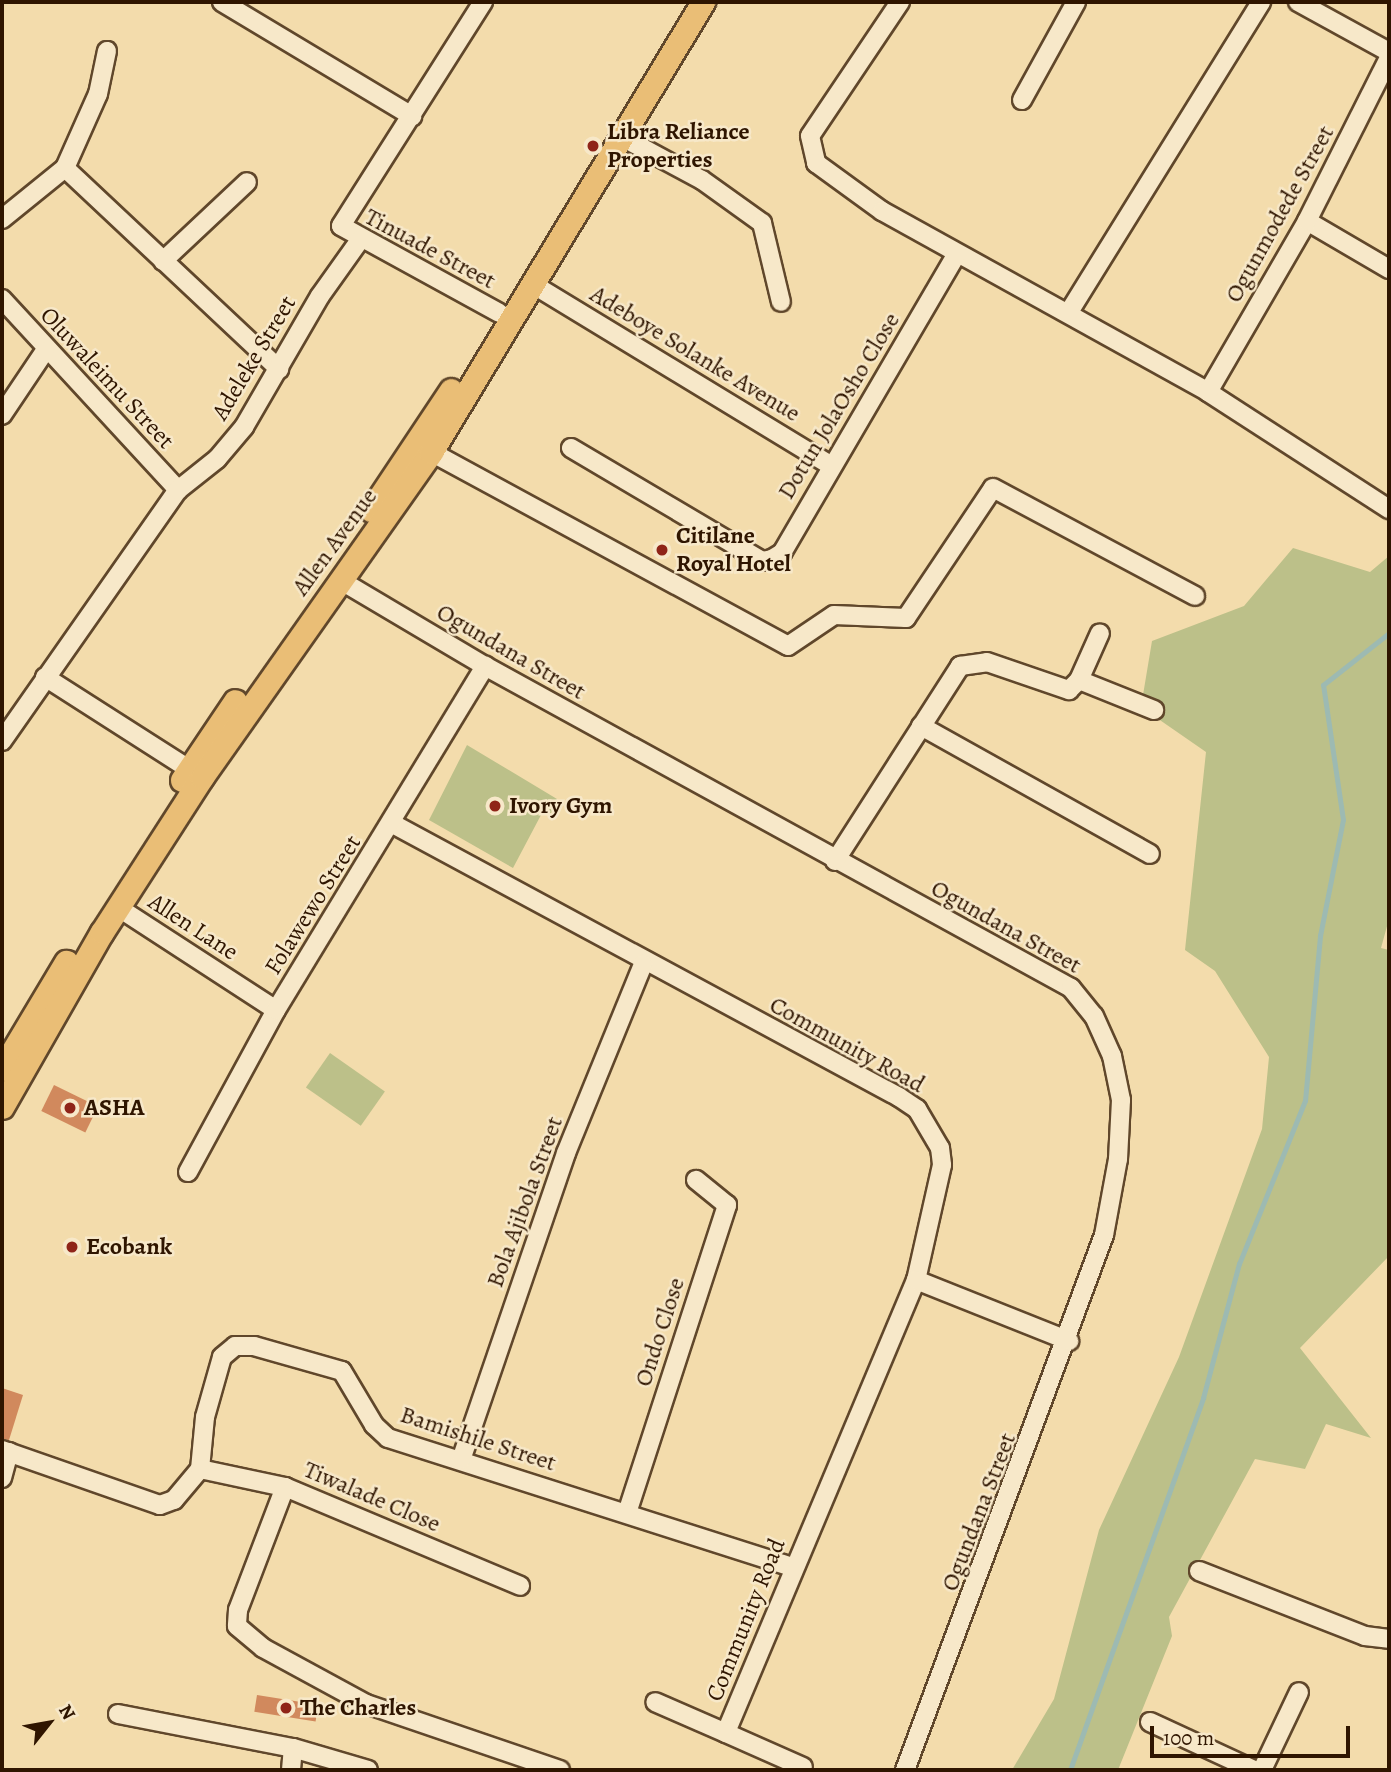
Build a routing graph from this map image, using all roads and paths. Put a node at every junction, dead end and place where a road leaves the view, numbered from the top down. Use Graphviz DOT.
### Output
graph roads {
  1 [pos="222,2"];
  2 [pos="482,2"];
  3 [pos="687,2"];
  4 [pos="703,2"];
  5 [pos="900,2"];
  6 [pos="1076,2"];
  7 [pos="1261,2"];
  8 [pos="1298,2"];
  9 [pos="107,51"];
  10 [pos="1389,52"];
  11 [pos="1389,58"];
  12 [pos="1022,100"];
  13 [pos="412,116"];
  14 [pos="622,137"];
  15 [pos="65,168"];
  16 [pos="247,182"];
  17 [pos="2,219"];
  18 [pos="1307,220"];
  19 [pos="360,240"];
  20 [pos="956,255"];
  21 [pos="163,261"];
  22 [pos="1389,269"];
  23 [pos="534,285"];
  24 [pos="2,299"];
  25 [pos="781,302"];
  26 [pos="1069,312"];
  27 [pos="499,313"];
  28 [pos="45,351"];
  29 [pos="279,369"];
  30 [pos="1208,392"];
  31 [pos="2,415"];
  32 [pos="571,448"];
  33 [pos="431,452"];
  34 [pos="830,465"];
  35 [pos="178,490"];
  36 [pos="1389,509"];
  37 [pos="340,580"];
  38 [pos="1195,596"];
  39 [pos="1100,633"];
  40 [pos="485,666"];
  41 [pos="45,677"];
  42 [pos="1079,680"];
  43 [pos="1154,710"];
  44 [pos="921,726"];
  45 [pos="2,741"];
  46 [pos="189,769"];
  47 [pos="393,824"];
  48 [pos="1150,854"];
  49 [pos="835,861"];
  50 [pos="119,908"];
  51 [pos="643,964"];
  52 [pos="275,1010"];
  53 [pos="2,1069"];
  54 [pos="2,1107"];
  55 [pos="188,1172"];
  56 [pos="695,1180"];
  57 [pos="916,1280"];
  58 [pos="1069,1340"];
  59 [pos="5,1451"];
  60 [pos="461,1460"];
  61 [pos="200,1469"];
  62 [pos="2,1478"];
  63 [pos="285,1487"];
  64 [pos="627,1513"];
  65 [pos="793,1567"];
  66 [pos="1199,1571"];
  67 [pos="520,1586"];
  68 [pos="1389,1639"];
  69 [pos="1299,1692"];
  70 [pos="655,1702"];
  71 [pos="118,1714"];
  72 [pos="1150,1722"];
  73 [pos="726,1734"];
  74 [pos="293,1748"];
  75 [pos="803,1767"];
  76 [pos="291,1770"];
  77 [pos="368,1770"];
  78 [pos="560,1770"];
  79 [pos="905,1770"];
  80 [pos="1254,1770"];
  81 [pos="1262,1770"];
  1 -- 13 [label="street"];
  2 -- 13 [label="street"];
  3 -- 27 [label="main road, Allen Avenue"];
  4 -- 14 [label="main road, Allen Avenue"];
  5 -- 20 [label="street"];
  6 -- 12 [label="street"];
  7 -- 26 [label="street"];
  8 -- 10 [label="street"];
  9 -- 15 [label="street"];
  11 -- 18 [label="street, Ogunmodede Street"];
  13 -- 19 [label="street, Tinuade Street"];
  14 -- 23 [label="main road, Allen Avenue"];
  14 -- 25 [label="street"];
  15 -- 17 [label="street"];
  15 -- 21 [label="street"];
  16 -- 21 [label="street"];
  18 -- 22 [label="street"];
  18 -- 30 [label="street, Ogunmodede Street"];
  19 -- 27 [label="street, Tinuade Street"];
  19 -- 29 [label="street, Adeleke Street"];
  20 -- 26 [label="street"];
  20 -- 34 [label="street, Dotun JolaOsho Close"];
  21 -- 29 [label="street"];
  23 -- 33 [label="main road, Allen Avenue"];
  23 -- 34 [label="street, Adeboye Solanke Avenue"];
  24 -- 28 [label="street, Oluwaleimu Street"];
  26 -- 30 [label="street"];
  27 -- 46 [label="main road, Allen Avenue"];
  28 -- 31 [label="street"];
  28 -- 35 [label="street, Oluwaleimu Street"];
  29 -- 35 [label="street, Adeleke Street"];
  30 -- 36 [label="street"];
  32 -- 34 [label="street, Dotun JolaOsho Close"];
  33 -- 37 [label="main road, Allen Avenue"];
  33 -- 38 [label="street"];
  35 -- 41 [label="street, Adeleke Street"];
  37 -- 40 [label="street, Ogundana Street"];
  37 -- 50 [label="main road, Allen Avenue"];
  39 -- 42 [label="street"];
  40 -- 47 [label="street, Folawewo Street"];
  40 -- 49 [label="street, Ogundana Street"];
  41 -- 45 [label="street, Adeleke Street"];
  41 -- 46 [label="street"];
  42 -- 43 [label="street"];
  42 -- 44 [label="street"];
  44 -- 48 [label="street"];
  44 -- 49 [label="street"];
  46 -- 53 [label="main road, Allen Avenue"];
  47 -- 51 [label="street, Community Road"];
  47 -- 52 [label="street, Folawewo Street"];
  49 -- 58 [label="street, Ogundana Street"];
  50 -- 52 [label="street, Allen Lane"];
  50 -- 54 [label="main road, Allen Avenue"];
  51 -- 57 [label="street, Community Road"];
  51 -- 60 [label="street, Bola Ajibola Street"];
  52 -- 55 [label="street, Folawewo Street"];
  56 -- 64 [label="street, Ondo Close"];
  57 -- 58 [label="street"];
  57 -- 65 [label="street, Community Road"];
  58 -- 79 [label="street, Ogundana Street"];
  59 -- 61 [label="street"];
  59 -- 62 [label="street"];
  60 -- 61 [label="street, Bamishile Street"];
  60 -- 64 [label="street, Bamishile Street"];
  61 -- 63 [label="street, Tiwalade Close"];
  63 -- 67 [label="street, Tiwalade Close"];
  63 -- 78 [label="street"];
  64 -- 65 [label="street, Bamishile Street"];
  65 -- 73 [label="street, Community Road"];
  66 -- 68 [label="street"];
  69 -- 81 [label="street"];
  70 -- 73 [label="street, Community Road"];
  71 -- 74 [label="street"];
  72 -- 80 [label="street"];
  73 -- 75 [label="street"];
  74 -- 76 [label="street"];
  74 -- 77 [label="street"];
}
